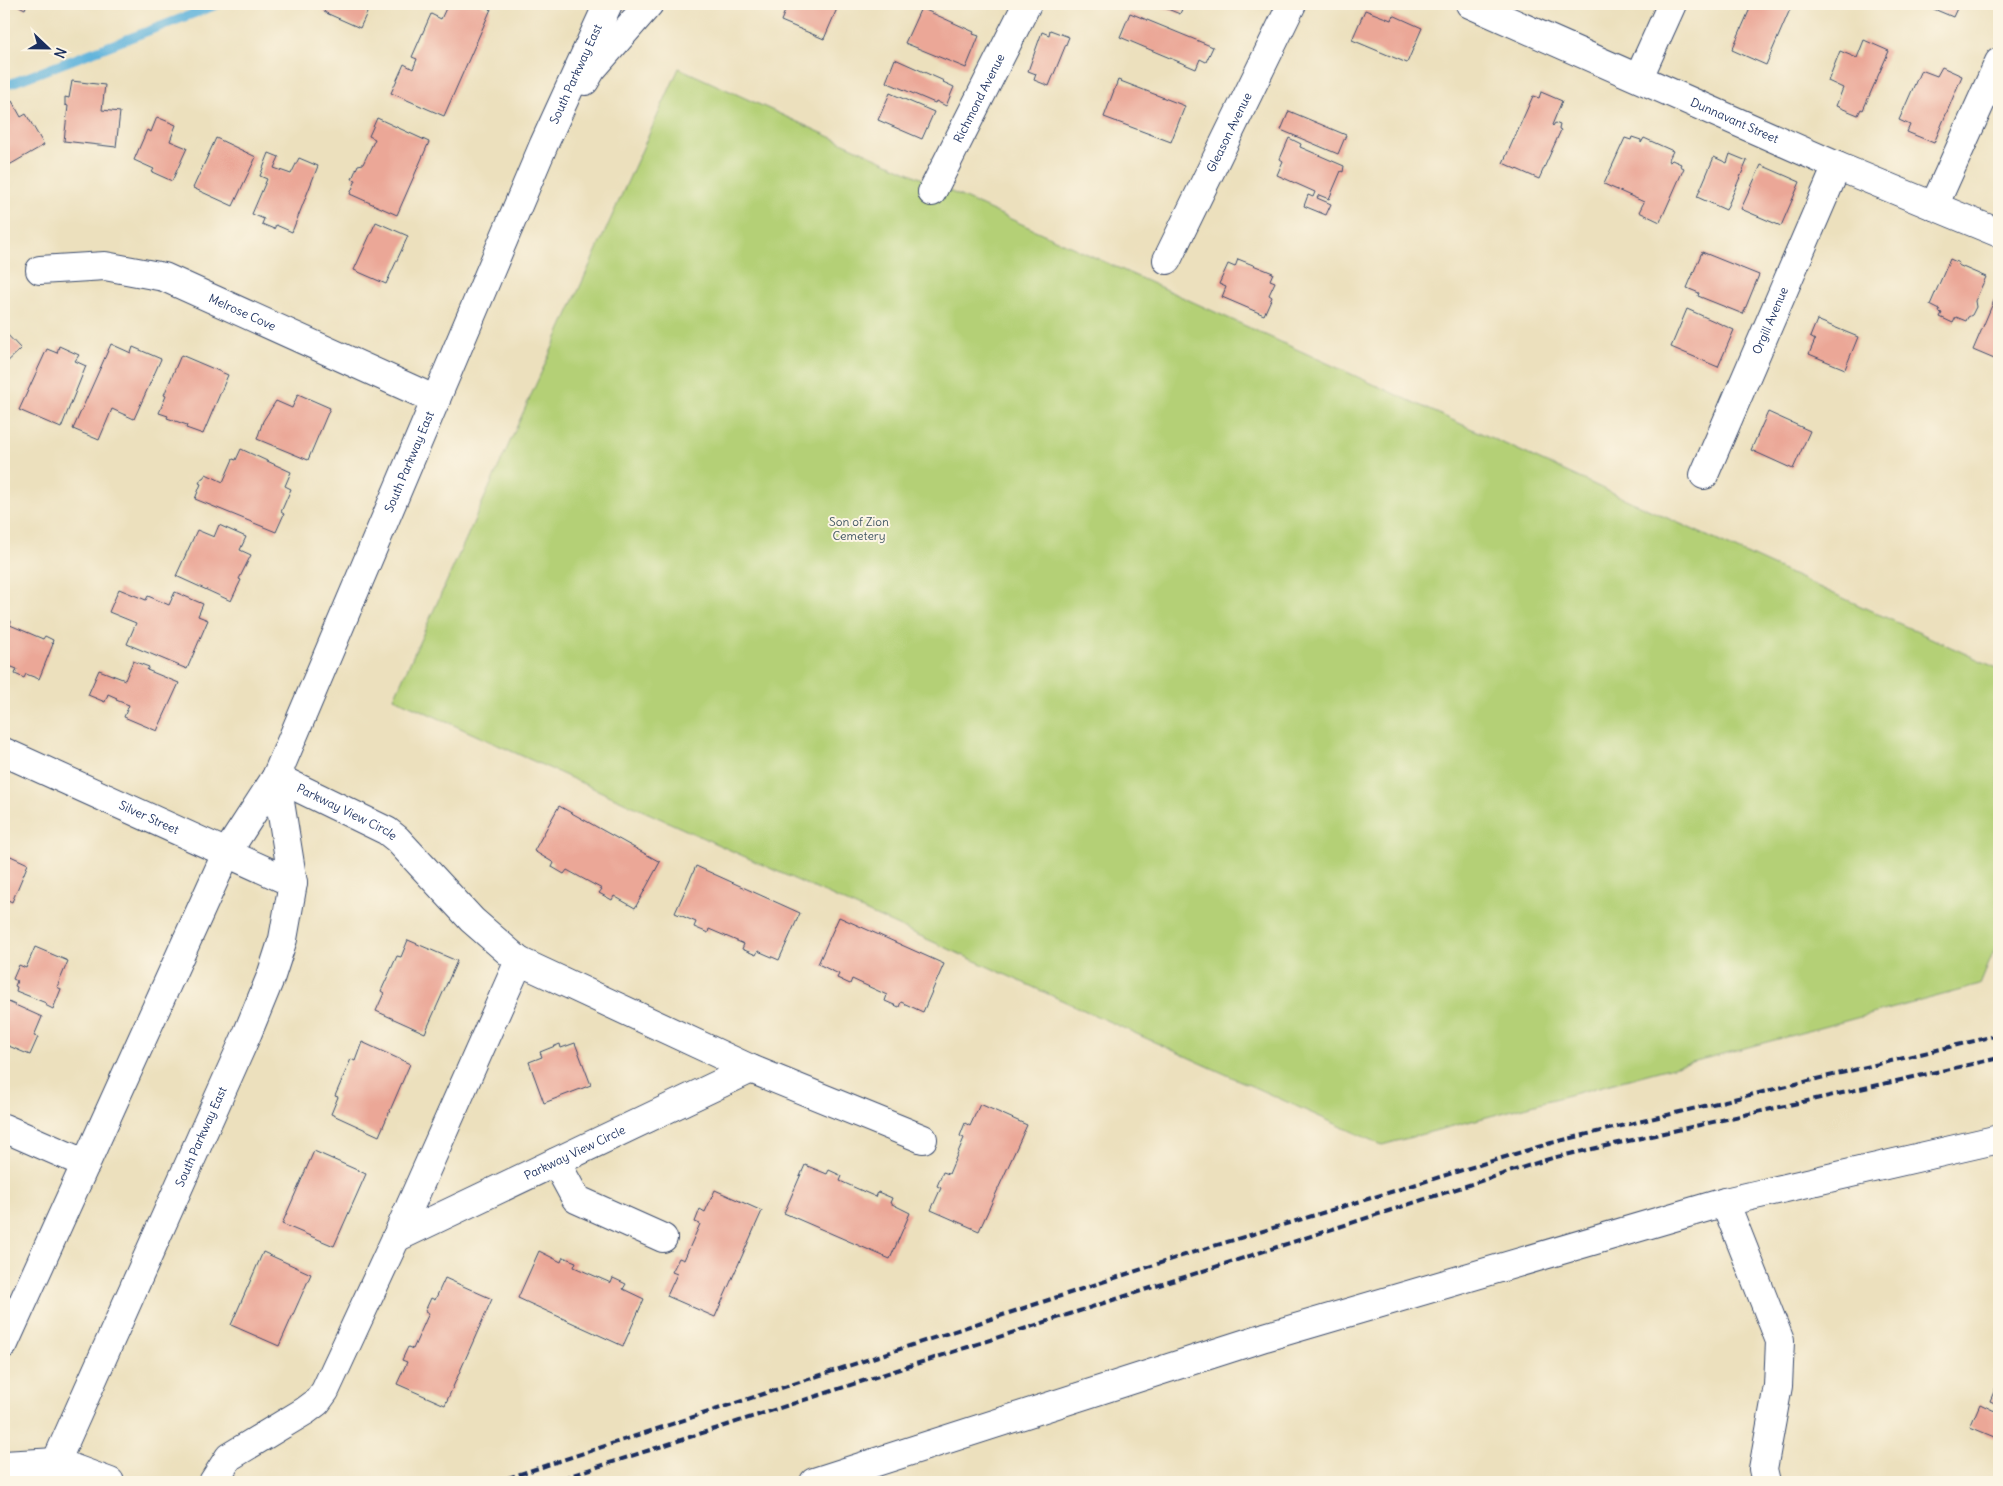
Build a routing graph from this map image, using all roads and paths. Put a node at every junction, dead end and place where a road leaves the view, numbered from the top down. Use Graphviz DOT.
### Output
graph roads {
  1 [pos="608,4"];
  2 [pos="646,4"];
  3 [pos="1027,4"];
  4 [pos="1292,4"];
  5 [pos="1470,4"];
  6 [pos="1672,4"];
  7 [pos="1999,62"];
  8 [pos="1639,77"];
  9 [pos="544,144"];
  10 [pos="1837,166"];
  11 [pos="932,192"];
  12 [pos="1934,206"];
  13 [pos="1999,233"];
  14 [pos="1167,260"];
  15 [pos="40,270"];
  16 [pos="436,400"];
  17 [pos="1704,475"];
  18 [pos="4,752"];
  19 [pos="276,777"];
  20 [pos="226,854"];
  21 [pos="293,884"];
  22 [pos="519,960"];
  23 [pos="751,1069"];
  24 [pos="4,1128"];
  25 [pos="923,1139"];
  26 [pos="1999,1139"];
  27 [pos="556,1162"];
  28 [pos="86,1164"];
  29 [pos="1726,1202"];
  30 [pos="396,1238"];
  31 [pos="663,1238"];
  32 [pos="4,1344"];
  33 [pos="4,1466"];
  34 [pos="51,1472"];
  35 [pos="110,1482"];
  36 [pos="213,1482"];
  37 [pos="814,1482"];
  38 [pos="1766,1482"];
  1 -- 9 [label="street, South Parkway East"];
  2 -- 9 [label="street, South Parkway East"];
  3 -- 11 [label="street, Richmond Avenue"];
  4 -- 14 [label="street, Gleason Avenue"];
  5 -- 8 [label="street, Dunnavant Street"];
  6 -- 8 [label="street"];
  7 -- 12 [label="street"];
  8 -- 10 [label="street, Dunnavant Street"];
  9 -- 16 [label="street, South Parkway East"];
  10 -- 12 [label="street, Dunnavant Street"];
  10 -- 17 [label="street, Orgill Avenue"];
  12 -- 13 [label="street, Dunnavant Street"];
  15 -- 16 [label="street, Melrose Cove"];
  16 -- 19 [label="street, South Parkway East"];
  18 -- 20 [label="street, Silver Street"];
  19 -- 20 [label="street, South Parkway East"];
  19 -- 21 [label="street, South Parkway East"];
  19 -- 22 [label="street, Parkway View Circle"];
  20 -- 21 [label="street, Silver Street"];
  20 -- 28 [label="street, South Parkway East"];
  21 -- 34 [label="street, South Parkway East"];
  22 -- 23 [label="street, Parkway View Circle"];
  22 -- 30 [label="street"];
  23 -- 25 [label="street, Parkway View Circle"];
  23 -- 27 [label="street, Parkway View Circle"];
  24 -- 28 [label="street"];
  26 -- 29 [label="street"];
  27 -- 30 [label="street, Parkway View Circle"];
  27 -- 31 [label="street"];
  28 -- 32 [label="street, South Parkway East"];
  29 -- 37 [label="street"];
  29 -- 38 [label="street"];
  30 -- 36 [label="street"];
  33 -- 34 [label="street"];
  34 -- 35 [label="street"];
}
